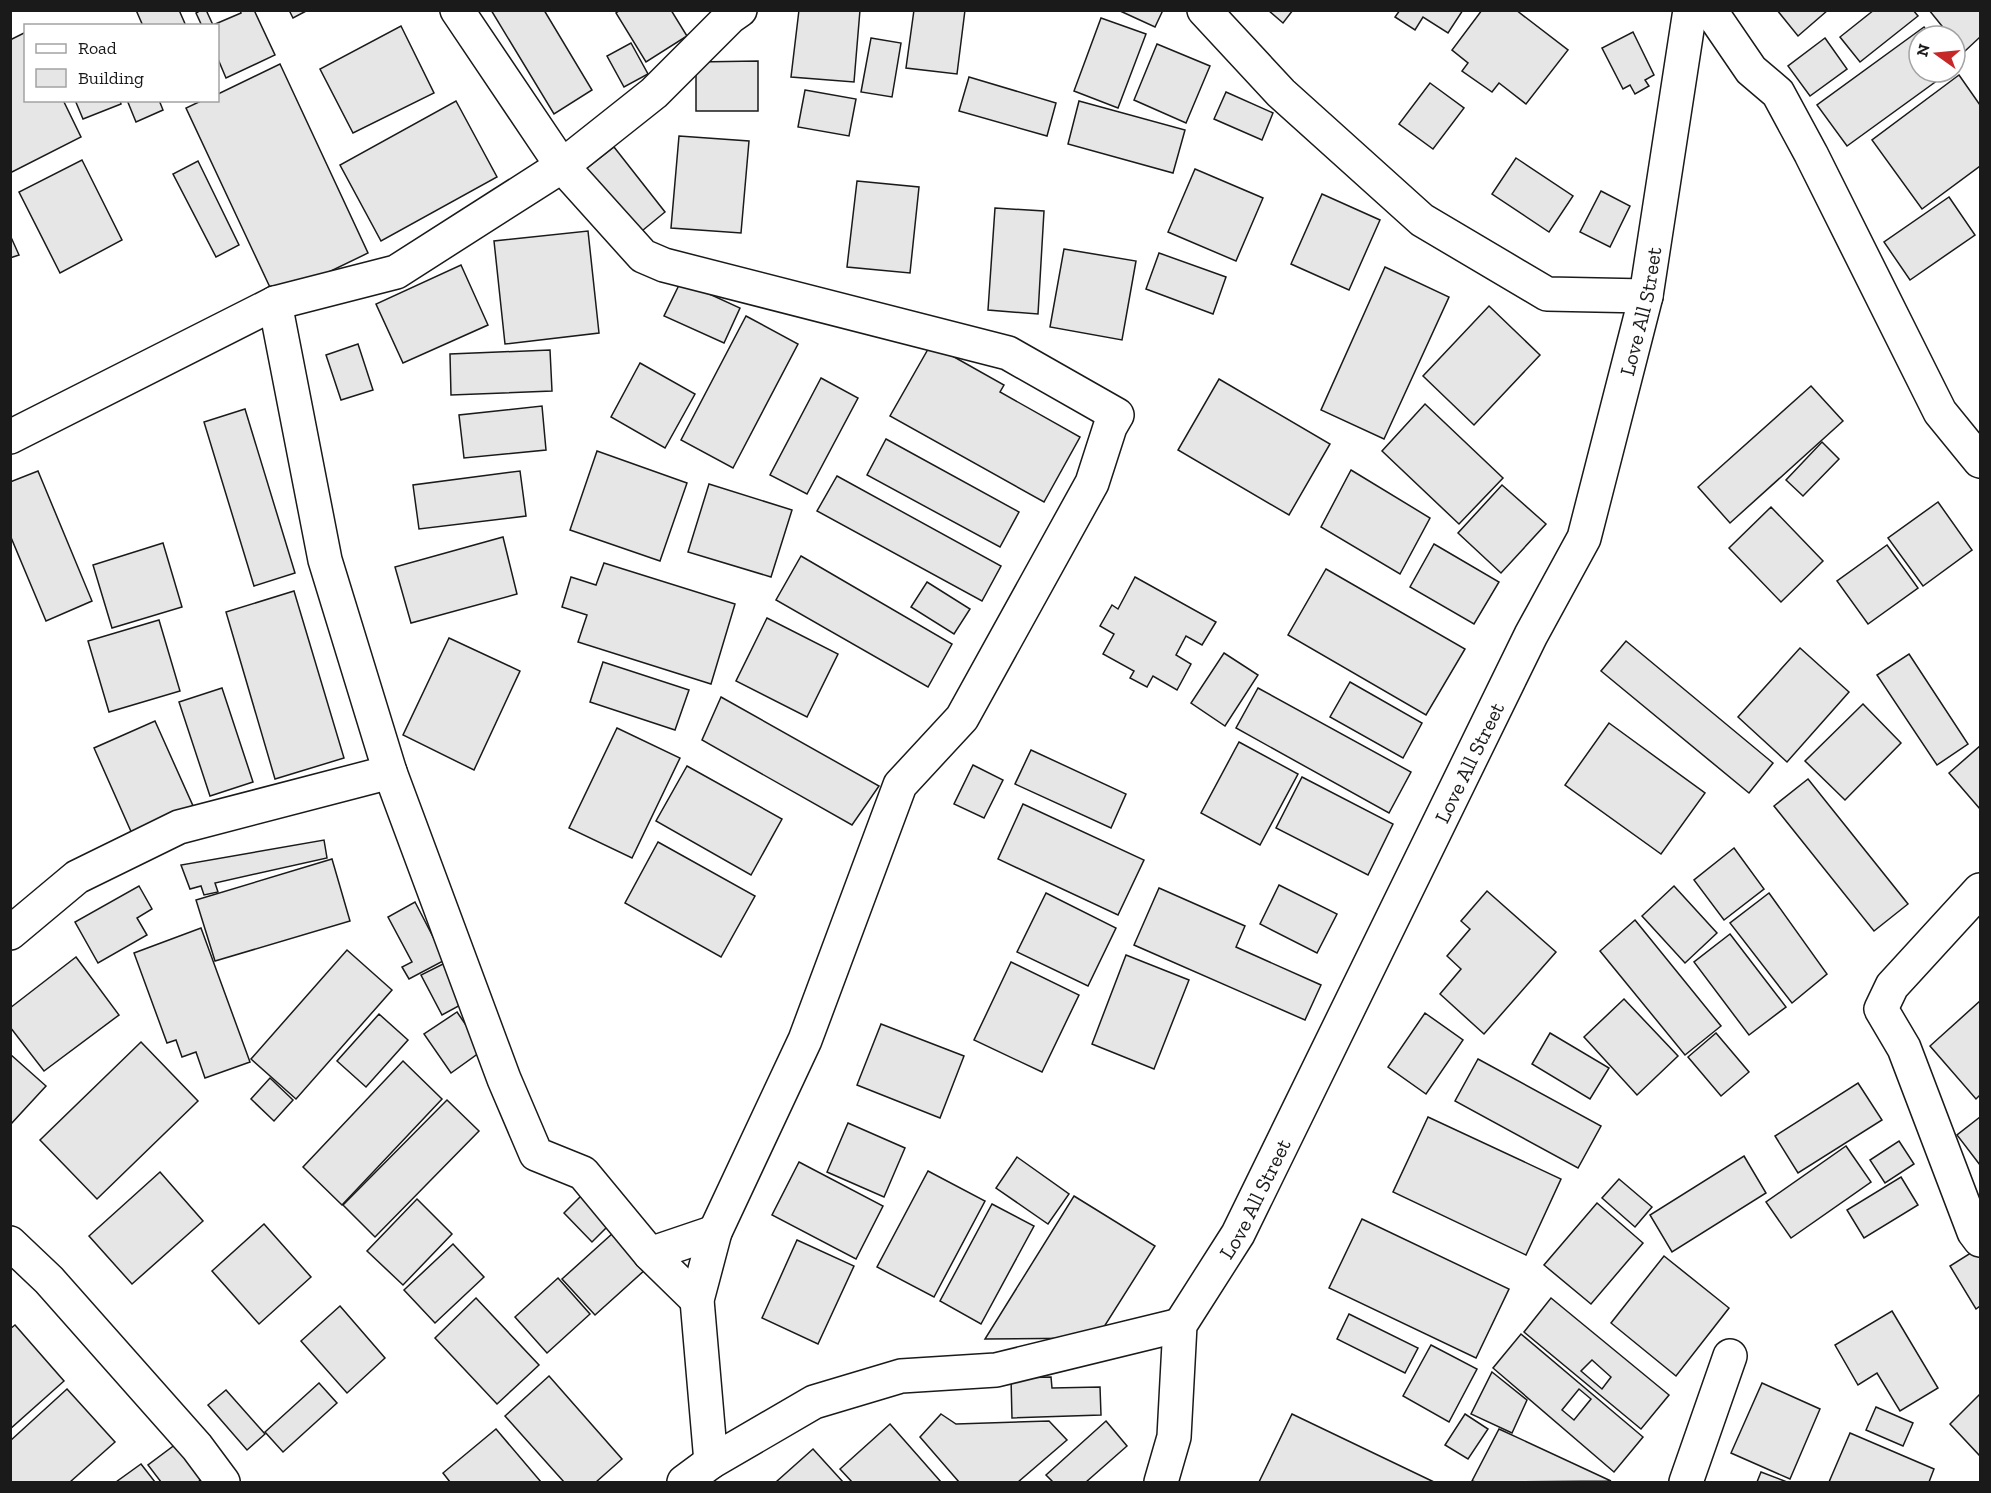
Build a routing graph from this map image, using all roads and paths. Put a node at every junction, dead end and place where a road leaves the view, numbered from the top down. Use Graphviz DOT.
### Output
graph roads {
  1 [pos="457,10"];
  2 [pos="740,10"];
  3 [pos="1204,10"];
  4 [pos="1690,10"];
  5 [pos="1710,10"];
  6 [pos="562,166"];
  7 [pos="1646,296"];
  8 [pos="274,303"];
  9 [pos="10,437"];
  10 [pos="1980,461"];
  11 [pos="390,772"];
  12 [pos="1980,890"];
  13 [pos="10,933"];
  14 [pos="715,1232"];
  15 [pos="1980,1240"];
  16 [pos="10,1243"];
  17 [pos="650,1254"];
  18 [pos="697,1300"];
  19 [pos="1180,1325"];
  20 [pos="1730,1356"];
  21 [pos="711,1462"];
  22 [pos="223,1482"];
  23 [pos="684,1482"];
  24 [pos="1161,1482"];
  25 [pos="1686,1482"];
  1 -- 6 [label="street"];
  2 -- 6 [label="street"];
  3 -- 7 [label="street"];
  4 -- 7 [label="street, Love All Street"];
  5 -- 10 [label="street"];
  6 -- 8 [label="street"];
  6 -- 14 [label="street"];
  7 -- 19 [label="street, Love All Street"];
  8 -- 9 [label="street"];
  8 -- 11 [label="street"];
  11 -- 13 [label="street"];
  11 -- 17 [label="street"];
  12 -- 15 [label="street"];
  14 -- 17 [label="street"];
  14 -- 18 [label="street"];
  16 -- 22 [label="street"];
  17 -- 18 [label="street"];
  18 -- 21 [label="street"];
  19 -- 21 [label="street"];
  19 -- 24 [label="street, Love All Street"];
  20 -- 25 [label="street"];
  21 -- 23 [label="street"];
}
